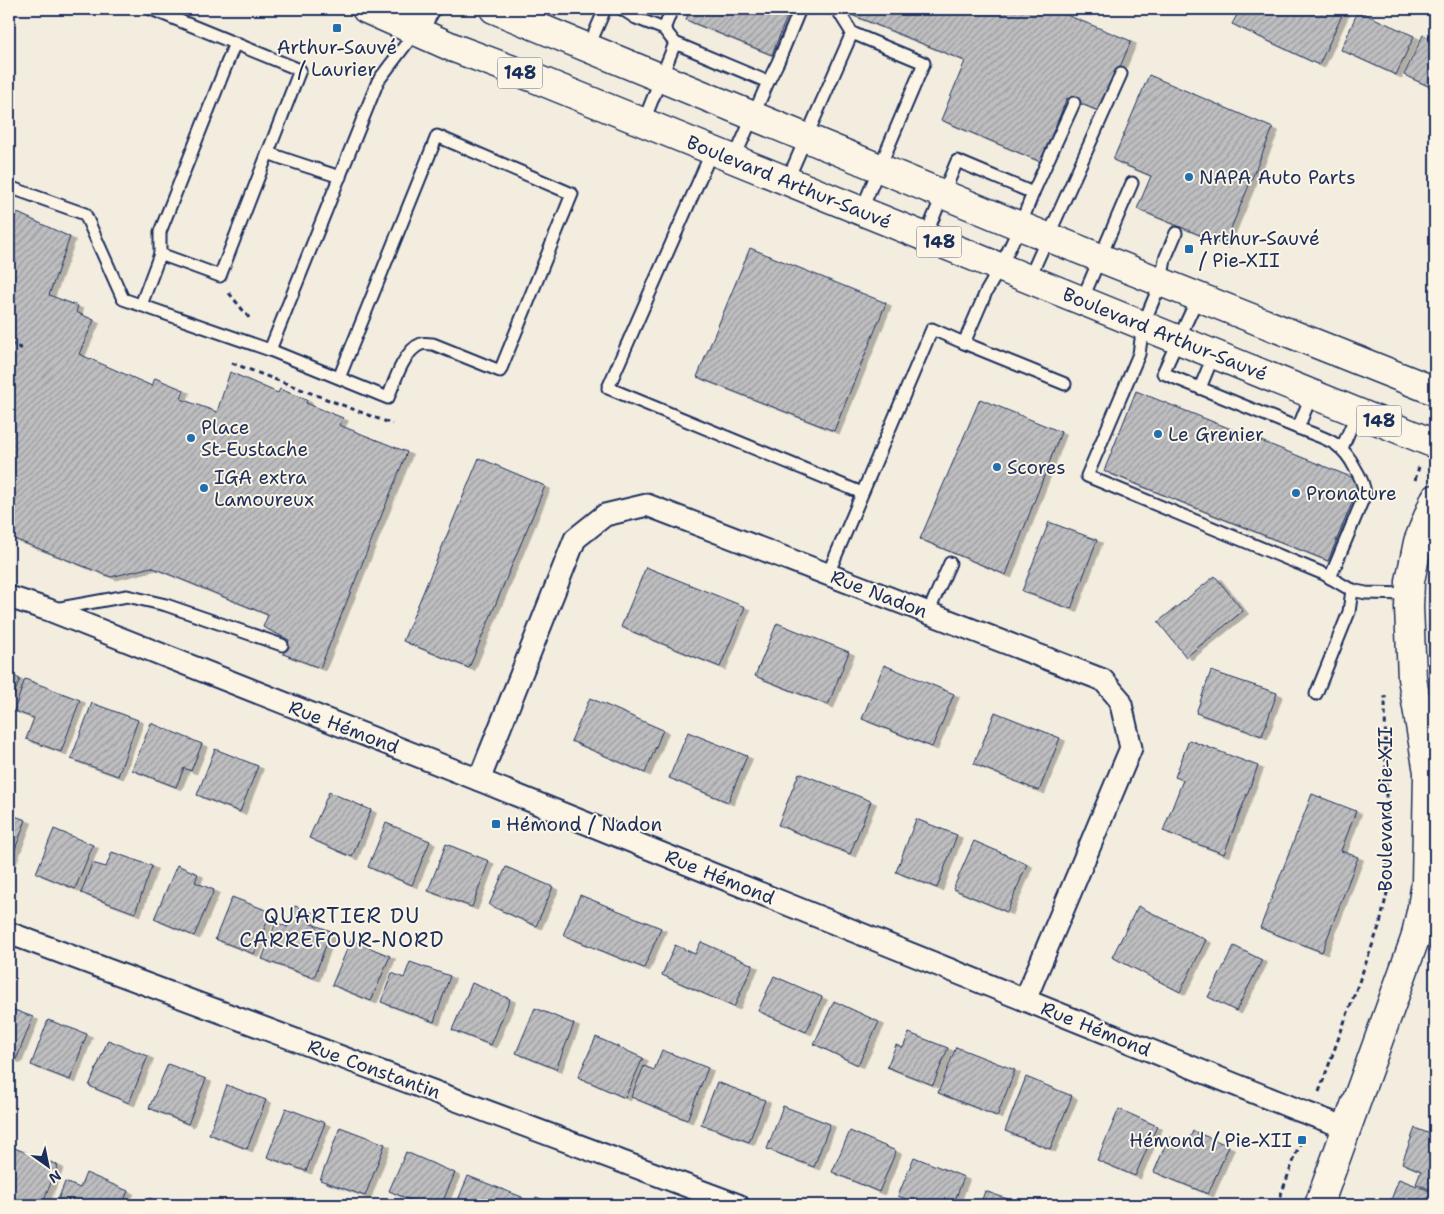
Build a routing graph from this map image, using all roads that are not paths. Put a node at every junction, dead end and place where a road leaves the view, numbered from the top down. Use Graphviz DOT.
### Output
graph roads {
  1 [pos="151,9"];
  2 [pos="366,9"];
  3 [pos="494,9"];
  4 [pos="605,9"];
  5 [pos="622,9"];
  6 [pos="672,9"];
  7 [pos="800,9"];
  8 [pos="837,9"];
  9 [pos="423,20"];
  10 [pos="664,28"];
  11 [pos="852,33"];
  12 [pos="235,43"];
  13 [pos="675,43"];
  14 [pos="588,48"];
  15 [pos="1121,74"];
  16 [pos="661,78"];
  17 [pos="768,82"];
  18 [pos="1074,103"];
  19 [pos="753,117"];
  20 [pos="642,123"];
  21 [pos="805,138"];
  22 [pos="268,153"];
  23 [pos="723,155"];
  24 [pos="880,168"];
  25 [pos="340,177"];
  26 [pos="787,181"];
  27 [pos="1132,183"];
  28 [pos="9,187"];
  29 [pos="1033,193"];
  30 [pos="943,194"];
  31 [pos="861,211"];
  32 [pos="1020,226"];
  33 [pos="1176,234"];
  34 [pos="925,236"];
  35 [pos="1048,237"];
  36 [pos="160,254"];
  37 [pos="1100,258"];
  38 [pos="1000,268"];
  39 [pos="1029,279"];
  40 [pos="1161,282"];
  41 [pos="1198,296"];
  42 [pos="1082,300"];
  43 [pos="141,305"];
  44 [pos="1143,325"];
  45 [pos="1179,340"];
  46 [pos="964,342"];
  47 [pos="270,350"];
  48 [pos="1214,354"];
  49 [pos="339,378"];
  50 [pos="1065,384"];
  51 [pos="1200,388"];
  52 [pos="1435,391"];
  53 [pos="1312,394"];
  54 [pos="1357,412"];
  55 [pos="1298,428"];
  56 [pos="1435,444"];
  57 [pos="1342,448"];
  58 [pos="862,493"];
  59 [pos="1435,499"];
  60 [pos="950,563"];
  61 [pos="828,574"];
  62 [pos="1330,578"];
  63 [pos="1352,590"];
  64 [pos="1409,594"];
  65 [pos="9,597"];
  66 [pos="49,610"];
  67 [pos="928,613"];
  68 [pos="282,645"];
  69 [pos="1316,694"];
  70 [pos="1435,737"];
  71 [pos="1431,772"];
  72 [pos="479,780"];
  73 [pos="9,933"];
  74 [pos="1025,1000"];
  75 [pos="1347,1128"];
  76 [pos="738,1205"];
  77 [pos="1319,1205"];
  1 -- 12 [label="lane"];
  2 -- 9 [label="main road, Boulevard Arthur-Sauvé / 148"];
  3 -- 14 [label="main road, 148"];
  4 -- 14 [label="lane"];
  5 -- 10 [label="lane"];
  6 -- 10 [label="lane"];
  7 -- 17 [label="lane"];
  8 -- 11 [label="lane"];
  9 -- 20 [label="main road, Boulevard Arthur-Sauvé / 148"];
  9 -- 25 [label="lane"];
  10 -- 13 [label="lane"];
  11 -- 21 [label="lane"];
  11 -- 24 [label="lane"];
  12 -- 22 [label="lane"];
  12 -- 36 [label="lane"];
  13 -- 16 [label="lane"];
  13 -- 17 [label="lane"];
  14 -- 16 [label="main road, 148"];
  15 -- 35 [label="lane"];
  16 -- 19 [label="main road, 148"];
  16 -- 20 [label="lane"];
  17 -- 19 [label="lane"];
  18 -- 29 [label="lane"];
  19 -- 21 [label="main road, 148"];
  19 -- 23 [label="lane"];
  20 -- 23 [label="main road, Boulevard Arthur-Sauvé / 148"];
  21 -- 24 [label="main road, 148"];
  21 -- 26 [label="lane"];
  22 -- 25 [label="lane"];
  22 -- 36 [label="lane"];
  23 -- 26 [label="main road, Boulevard Arthur-Sauvé / 148"];
  23 -- 58 [label="lane"];
  24 -- 30 [label="main road, 148"];
  24 -- 31 [label="lane"];
  25 -- 47 [label="lane"];
  26 -- 31 [label="main road, Boulevard Arthur-Sauvé / 148"];
  27 -- 37 [label="lane"];
  28 -- 43 [label="lane"];
  29 -- 30 [label="lane"];
  29 -- 32 [label="lane"];
  30 -- 32 [label="main road, 148"];
  30 -- 34 [label="lane"];
  31 -- 34 [label="main road, Boulevard Arthur-Sauvé / 148"];
  32 -- 35 [label="main road, 148"];
  32 -- 38 [label="lane"];
  33 -- 40 [label="lane"];
  34 -- 38 [label="main road, Boulevard Arthur-Sauvé / 148"];
  35 -- 37 [label="main road, 148"];
  35 -- 39 [label="lane"];
  36 -- 43 [label="lane"];
  37 -- 40 [label="main road, 148"];
  37 -- 42 [label="lane"];
  38 -- 39 [label="main road, Boulevard Arthur-Sauvé / 148"];
  38 -- 46 [label="lane"];
  39 -- 42 [label="main road, Boulevard Arthur-Sauvé / 148"];
  40 -- 41 [label="main road, 148"];
  40 -- 44 [label="lane"];
  41 -- 45 [label="lane"];
  41 -- 52 [label="main road, 148"];
  42 -- 44 [label="main road, Boulevard Arthur-Sauvé / 148"];
  43 -- 47 [label="lane"];
  44 -- 45 [label="main road, Boulevard Arthur-Sauvé / 148"];
  44 -- 62 [label="lane"];
  45 -- 48 [label="main road, Boulevard Arthur-Sauvé / 148"];
  45 -- 51 [label="lane"];
  46 -- 50 [label="lane"];
  46 -- 58 [label="lane"];
  47 -- 49 [label="lane"];
  48 -- 51 [label="lane"];
  48 -- 53 [label="main road, Boulevard Arthur-Sauvé / 148"];
  49 -- 49 [label="lane"];
  51 -- 55 [label="lane"];
  53 -- 54 [label="main road, Boulevard Arthur-Sauvé / 148"];
  53 -- 55 [label="lane"];
  54 -- 56 [label="main road, Boulevard Arthur-Sauvé / 148"];
  54 -- 57 [label="lane"];
  55 -- 57 [label="lane"];
  57 -- 62 [label="lane"];
  58 -- 61 [label="lane"];
  59 -- 64 [label="main road, Boulevard Pie-XII"];
  60 -- 67 [label="lane"];
  61 -- 67 [label="street, Rue Nadon"];
  61 -- 72 [label="street, Rue Nadon"];
  62 -- 63 [label="lane"];
  63 -- 64 [label="lane"];
  63 -- 69 [label="lane"];
  64 -- 71 [label="main road, Boulevard Pie-XII"];
  65 -- 66 [label="street, Rue Hémond"];
  66 -- 68 [label="lane"];
  66 -- 72 [label="street, Rue Hémond"];
  67 -- 74 [label="street, Rue Nadon"];
  70 -- 71 [label="main road, Boulevard Pie-XII"];
  71 -- 75 [label="main road, Boulevard Pie-XII"];
  72 -- 74 [label="street, Rue Hémond"];
  73 -- 76 [label="street, Rue Constantin"];
  74 -- 75 [label="street, Rue Hémond"];
  75 -- 77 [label="main road, Boulevard Pie-XII"];
}
